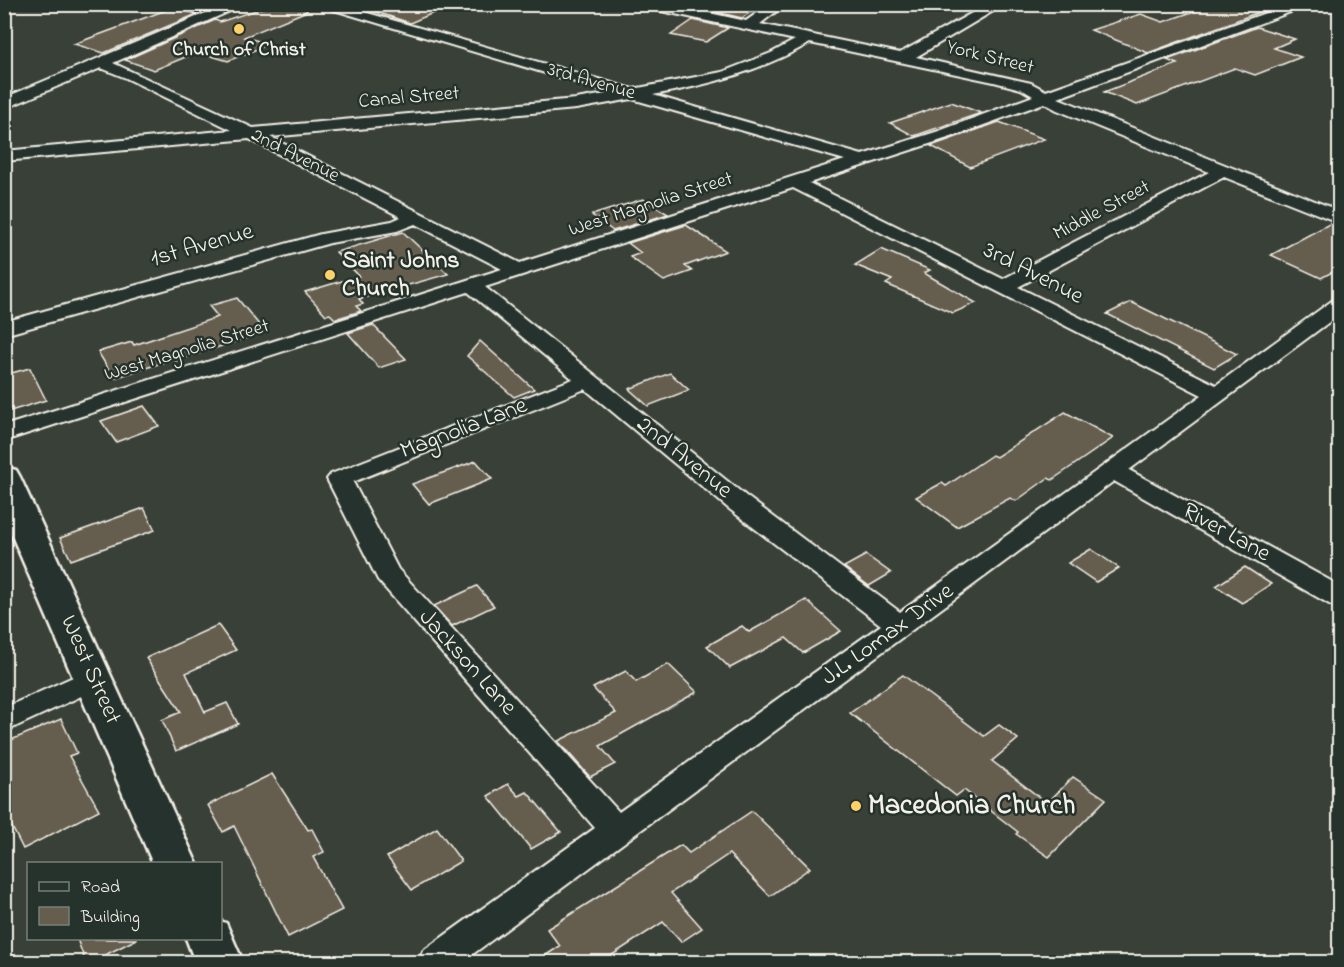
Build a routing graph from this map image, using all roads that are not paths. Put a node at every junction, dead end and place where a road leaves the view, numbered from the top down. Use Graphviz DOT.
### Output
graph roads {
  1 [pos="240,4"];
  2 [pos="320,4"];
  3 [pos="647,4"];
  4 [pos="780,4"];
  5 [pos="999,4"];
  6 [pos="1264,4"];
  7 [pos="1298,7"];
  8 [pos="748,26"];
  9 [pos="808,38"];
  10 [pos="903,58"];
  11 [pos="100,63"];
  12 [pos="629,93"];
  13 [pos="1047,96"];
  14 [pos="4,104"];
  15 [pos="250,133"];
  16 [pos="4,156"];
  17 [pos="862,160"];
  18 [pos="1221,172"];
  19 [pos="795,182"];
  20 [pos="414,217"];
  21 [pos="1340,218"];
  22 [pos="519,270"];
  23 [pos="471,285"];
  24 [pos="1003,287"];
  25 [pos="1340,303"];
  26 [pos="4,329"];
  27 [pos="589,380"];
  28 [pos="1216,393"];
  29 [pos="4,434"];
  30 [pos="1111,470"];
  31 [pos="4,477"];
  32 [pos="339,479"];
  33 [pos="1340,598"];
  34 [pos="900,626"];
  35 [pos="93,679"];
  36 [pos="4,722"];
  37 [pos="617,831"];
  38 [pos="174,862"];
  39 [pos="209,940"];
  40 [pos="219,963"];
  41 [pos="435,963"];
  1 -- 11 [label="street"];
  2 -- 12 [label="street, 3rd Avenue"];
  3 -- 8 [label="street, York Street"];
  4 -- 8 [label="street"];
  5 -- 10 [label="street"];
  6 -- 7 [label="street"];
  7 -- 13 [label="street, West Magnolia Street"];
  8 -- 9 [label="street, York Street"];
  9 -- 10 [label="street, York Street"];
  9 -- 12 [label="street, Canal Street"];
  10 -- 13 [label="street, York Street"];
  11 -- 14 [label="street"];
  11 -- 15 [label="street, 2nd Avenue"];
  12 -- 15 [label="street, Canal Street"];
  12 -- 17 [label="street, 3rd Avenue"];
  13 -- 17 [label="street, West Magnolia Street"];
  13 -- 18 [label="street, York Street"];
  15 -- 16 [label="street, Canal Street"];
  15 -- 20 [label="street, 2nd Avenue"];
  17 -- 19 [label="street, West Magnolia Street"];
  18 -- 21 [label="street, York Street"];
  18 -- 24 [label="street, Middle Street"];
  19 -- 22 [label="street, West Magnolia Street"];
  19 -- 24 [label="street, 3rd Avenue"];
  20 -- 22 [label="street, 2nd Avenue"];
  20 -- 26 [label="street, 1st Avenue"];
  22 -- 23 [label="street, West Magnolia Street"];
  23 -- 27 [label="street, 2nd Avenue"];
  23 -- 29 [label="street, West Magnolia Street"];
  24 -- 28 [label="street, 3rd Avenue"];
  25 -- 28 [label="street, J.L. Lomax Drive"];
  27 -- 32 [label="street, Magnolia Lane"];
  27 -- 34 [label="street, 2nd Avenue"];
  28 -- 30 [label="street, J.L. Lomax Drive"];
  30 -- 33 [label="street, River Lane"];
  30 -- 34 [label="street, J.L. Lomax Drive"];
  31 -- 35 [label="street, West Street"];
  32 -- 37 [label="street, Jackson Lane"];
  34 -- 37 [label="street, J.L. Lomax Drive"];
  35 -- 36 [label="street"];
  35 -- 38 [label="street, West Street"];
  37 -- 41 [label="street, J.L. Lomax Drive"];
  39 -- 40 [label="street"];
}
